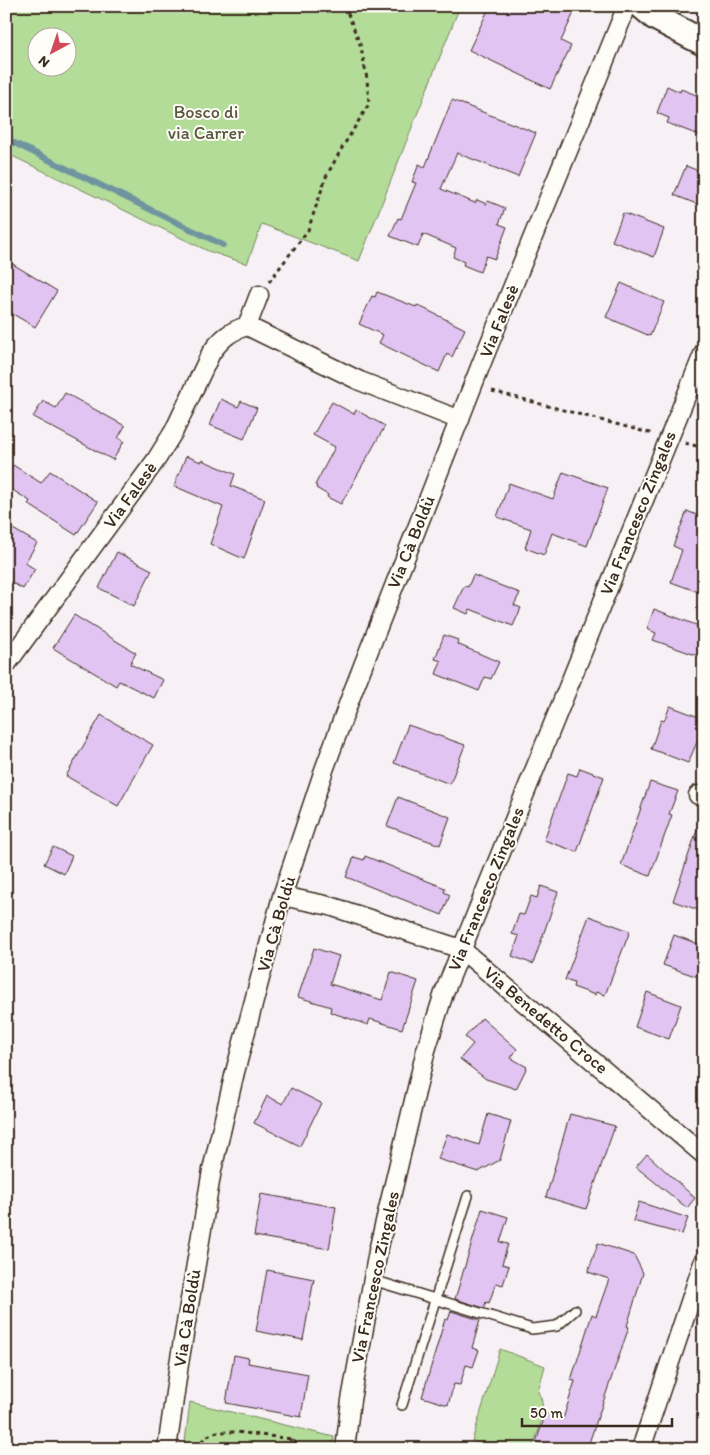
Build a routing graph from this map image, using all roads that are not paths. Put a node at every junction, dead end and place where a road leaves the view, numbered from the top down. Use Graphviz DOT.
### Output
graph roads {
  1 [pos="627,6"];
  2 [pos="642,6"];
  3 [pos="704,42"];
  4 [pos="259,295"];
  5 [pos="247,326"];
  6 [pos="704,352"];
  7 [pos="460,420"];
  8 [pos="6,665"];
  9 [pos="282,896"];
  10 [pos="461,949"];
  11 [pos="704,1155"];
  12 [pos="468,1196"];
  13 [pos="704,1260"];
  14 [pos="373,1280"];
  15 [pos="435,1299"];
  16 [pos="575,1310"];
  17 [pos="402,1405"];
  18 [pos="167,1449"];
  19 [pos="345,1449"];
  20 [pos="642,1449"];
  1 -- 7 [label="street, Via Falesè"];
  2 -- 3 [label="street"];
  4 -- 5 [label="street"];
  5 -- 7 [label="street"];
  5 -- 8 [label="street, Via Falesè"];
  6 -- 10 [label="street, Via Francesco Zingales"];
  7 -- 9 [label="street, Via Cà Boldù"];
  9 -- 10 [label="street, Via Benedetto Croce"];
  9 -- 18 [label="street, Via Cà Boldù"];
  10 -- 11 [label="street, Via Benedetto Croce"];
  10 -- 14 [label="street, Via Francesco Zingales"];
  12 -- 15 [label="lane"];
  13 -- 20 [label="street"];
  14 -- 15 [label="lane"];
  14 -- 19 [label="street, Via Francesco Zingales"];
  15 -- 16 [label="lane"];
  15 -- 17 [label="lane"];
}
